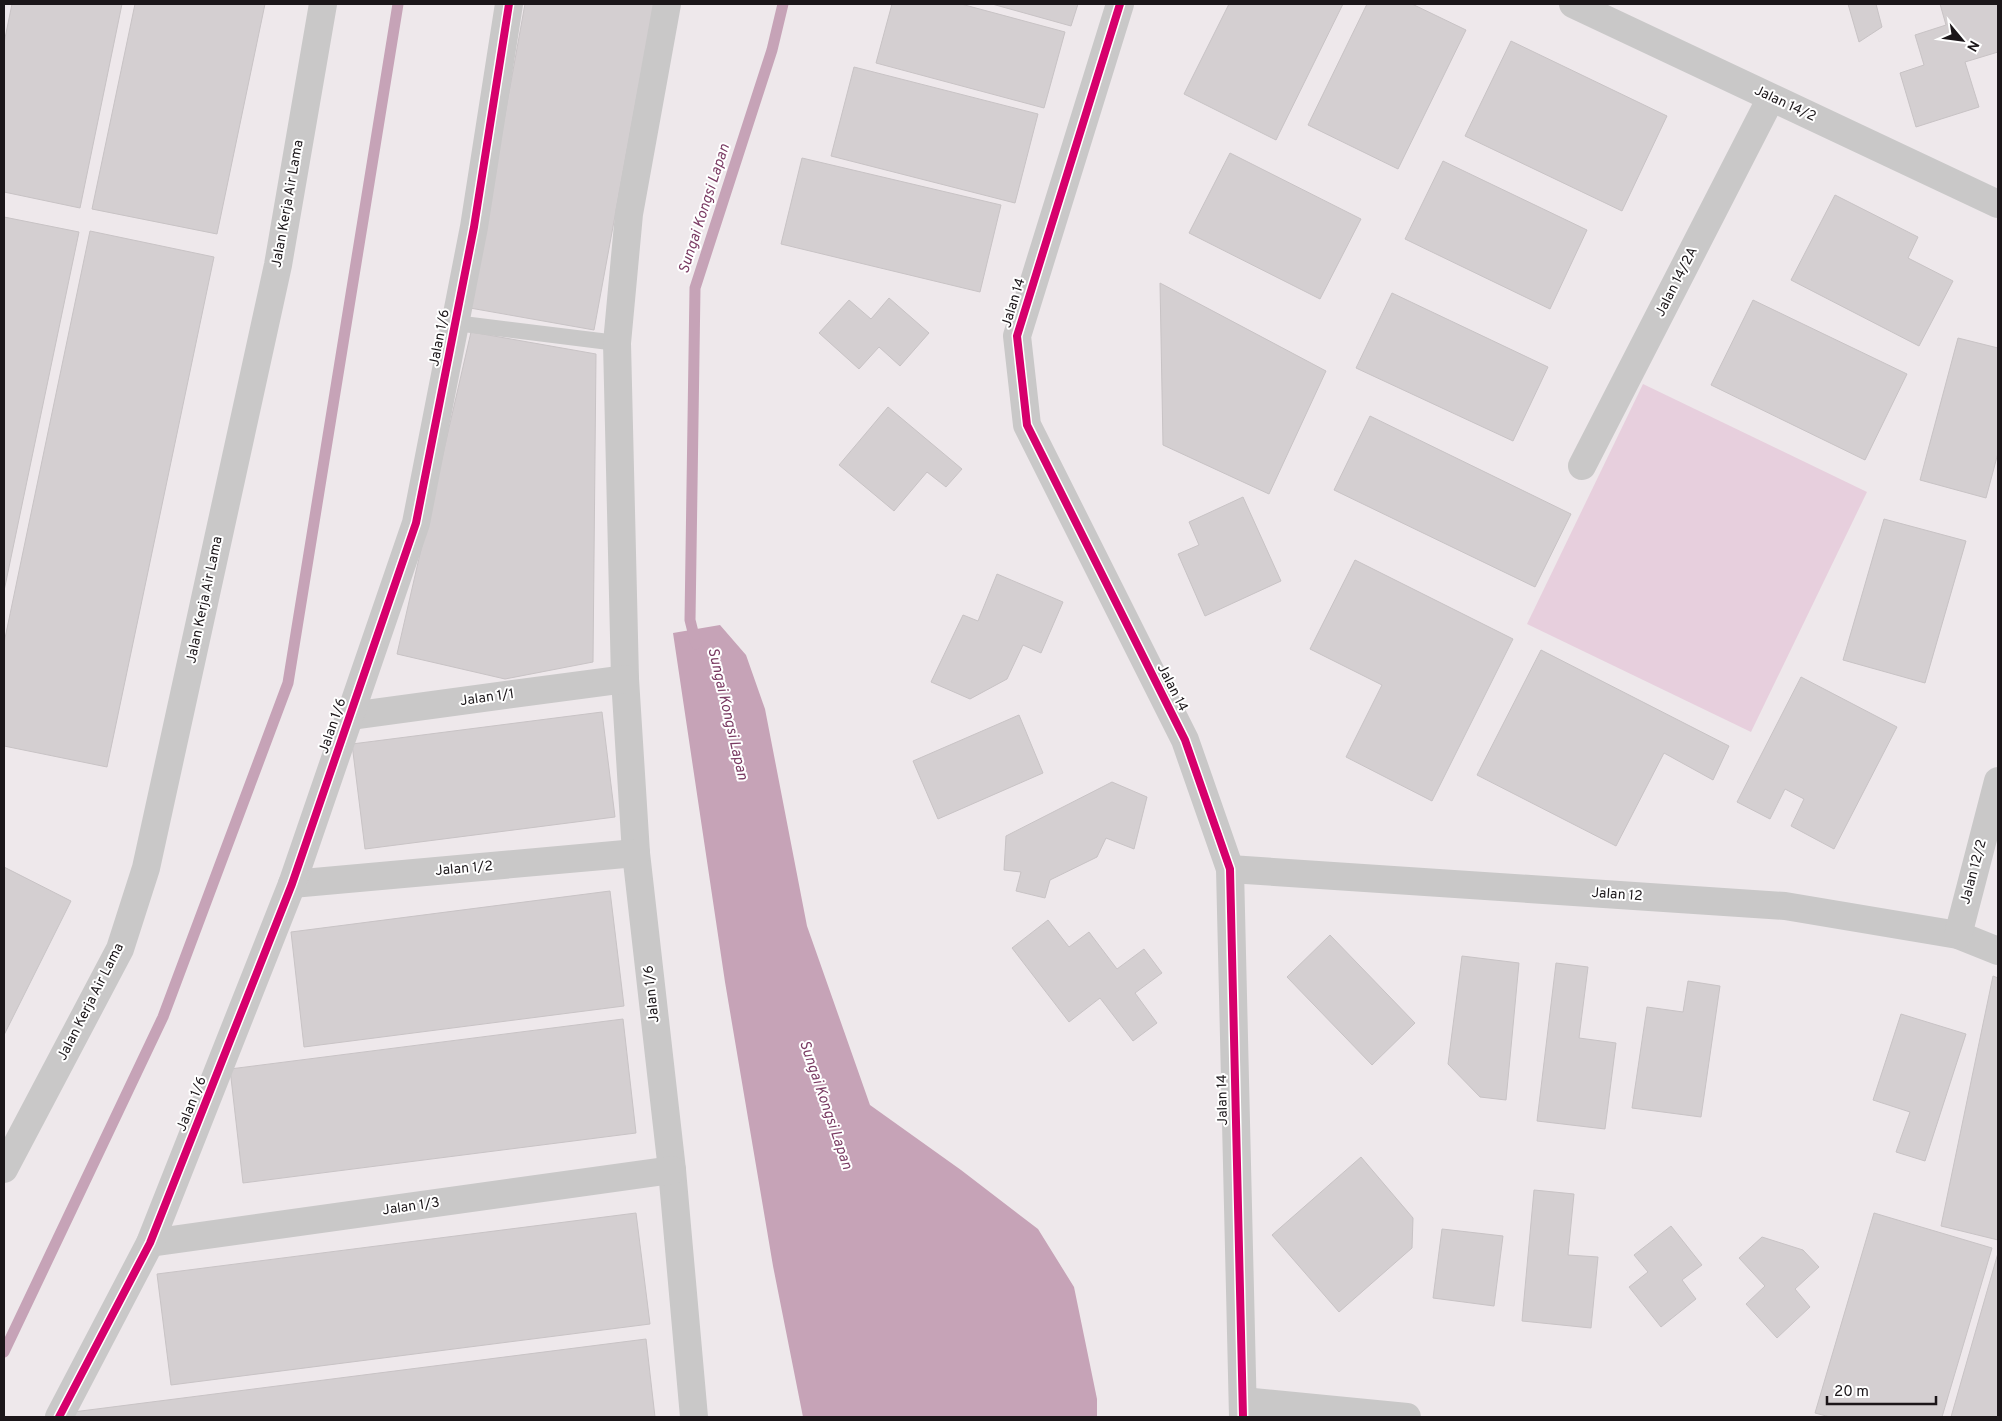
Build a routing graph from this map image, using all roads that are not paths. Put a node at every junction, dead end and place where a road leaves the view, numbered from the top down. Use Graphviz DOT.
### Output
graph roads {
  1 [pos="323,4"];
  2 [pos="509,4"];
  3 [pos="667,4"];
  4 [pos="1120,4"];
  5 [pos="1573,4"];
  6 [pos="1772,98"];
  7 [pos="1998,204"];
  8 [pos="455,323"];
  9 [pos="617,344"];
  10 [pos="1582,466"];
  11 [pos="625,679"];
  12 [pos="350,716"];
  13 [pos="1998,781"];
  14 [pos="636,853"];
  15 [pos="1230,869"];
  16 [pos="292,884"];
  17 [pos="1958,935"];
  18 [pos="1998,951"];
  19 [pos="4,1169"];
  20 [pos="672,1170"];
  21 [pos="150,1243"];
  22 [pos="1243,1409"];
  23 [pos="59,1417"];
  24 [pos="694,1417"];
  25 [pos="1407,1417"];
  1 -- 19 [label="street, Jalan Kerja Air Lama"];
  2 -- 8 [label="street, Jalan 1/6"];
  3 -- 9 [label="street, Jalan 1/6"];
  4 -- 15 [label="street, Jalan 14"];
  5 -- 6 [label="street, Jalan 14/2"];
  6 -- 7 [label="street, Jalan 14/2"];
  6 -- 10 [label="street, Jalan 14/2A"];
  8 -- 9 [label="lane"];
  8 -- 12 [label="street, Jalan 1/6"];
  9 -- 11 [label="street, Jalan 1/6"];
  11 -- 12 [label="street, Jalan 1/1"];
  11 -- 14 [label="street, Jalan 1/6"];
  12 -- 16 [label="street, Jalan 1/6"];
  13 -- 17 [label="street, Jalan 12/2"];
  14 -- 16 [label="street, Jalan 1/2"];
  14 -- 20 [label="street, Jalan 1/6"];
  15 -- 17 [label="street, Jalan 12"];
  15 -- 22 [label="street, Jalan 14"];
  16 -- 21 [label="street, Jalan 1/6"];
  17 -- 18 [label="street, Jalan 12"];
  20 -- 21 [label="street, Jalan 1/3"];
  20 -- 24 [label="street, Jalan 1/6"];
  21 -- 23 [label="street, Jalan 1/6"];
  22 -- 25 [label="street"];
}
